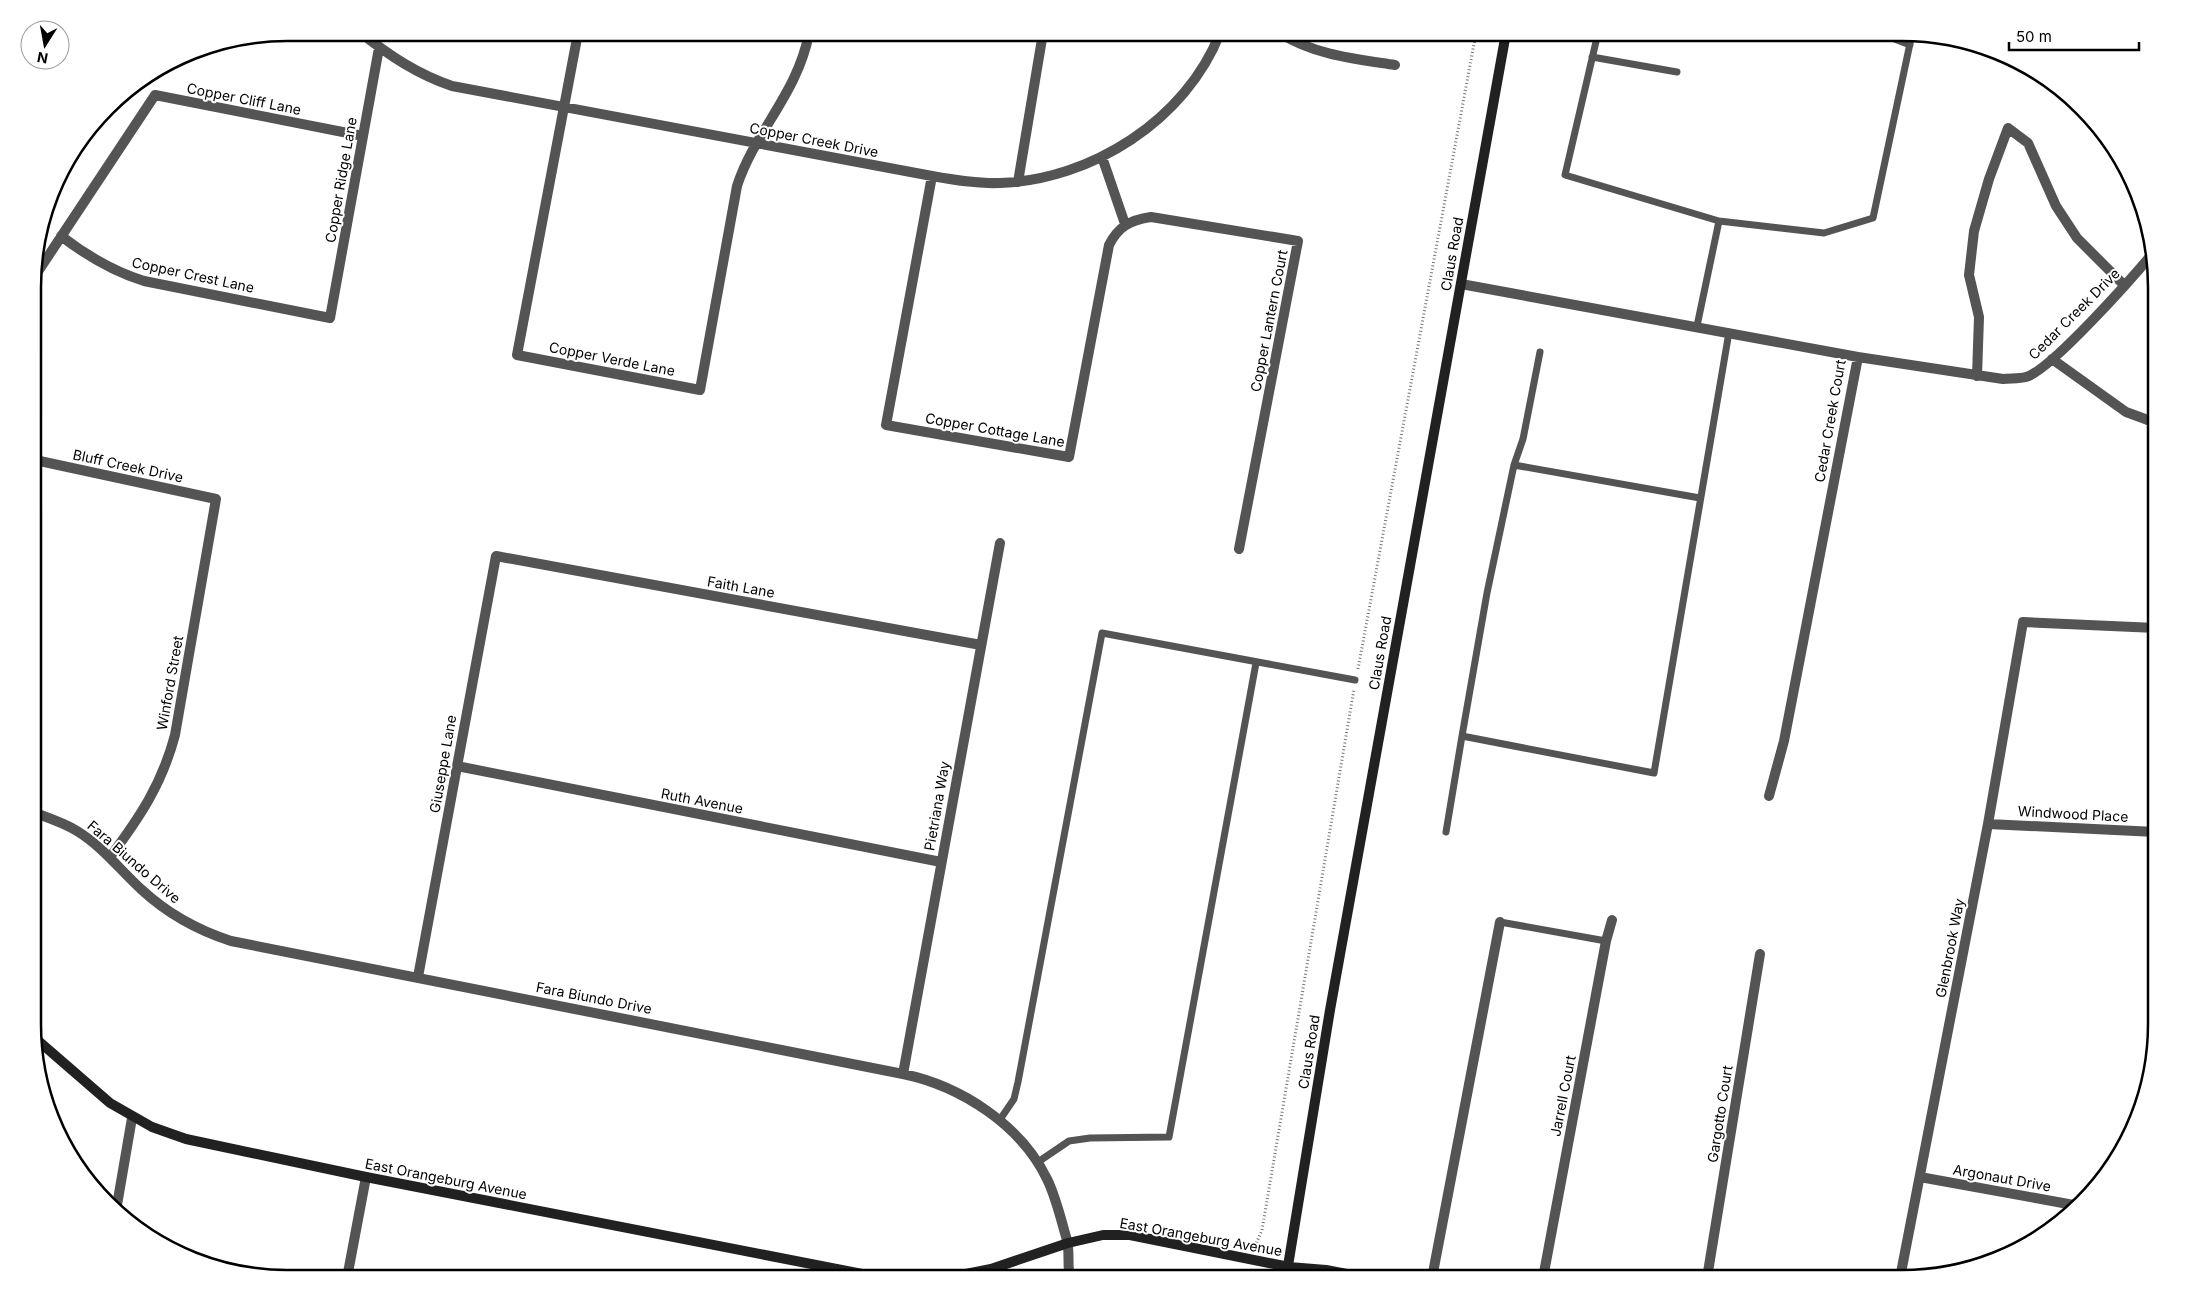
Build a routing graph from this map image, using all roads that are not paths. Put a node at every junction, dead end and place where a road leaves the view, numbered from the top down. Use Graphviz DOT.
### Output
graph roads {
  1 [pos="371,41"];
  2 [pos="576,41"];
  3 [pos="806,41"];
  4 [pos="1042,41"];
  5 [pos="1215,41"];
  6 [pos="1299,41"];
  7 [pos="1504,41"];
  8 [pos="1596,41"];
  9 [pos="1900,41"];
  10 [pos="1911,42"];
  11 [pos="1910,45"];
  12 [pos="379,48"];
  13 [pos="1592,57"];
  14 [pos="1395,65"];
  15 [pos="1677,72"];
  16 [pos="564,108"];
  17 [pos="363,136"];
  18 [pos="755,143"];
  19 [pos="1102,157"];
  20 [pos="932,176"];
  21 [pos="1018,182"];
  22 [pos="1719,221"];
  23 [pos="1125,224"];
  24 [pos="61,236"];
  25 [pos="2146,260"];
  26 [pos="42,265"];
  27 [pos="1461,284"];
  28 [pos="2124,285"];
  29 [pos="330,318"];
  30 [pos="1697,326"];
  31 [pos="1729,332"];
  32 [pos="1540,352"];
  33 [pos="1858,357"];
  34 [pos="2052,359"];
  35 [pos="1977,376"];
  36 [pos="2148,420"];
  37 [pos="41,461"];
  38 [pos="1514,465"];
  39 [pos="1700,498"];
  40 [pos="216,499"];
  41 [pos="1000,543"];
  42 [pos="1239,549"];
  43 [pos="496,556"];
  44 [pos="2148,628"];
  45 [pos="981,646"];
  46 [pos="1256,662"];
  47 [pos="1355,680"];
  48 [pos="1462,736"];
  49 [pos="457,766"];
  50 [pos="1769,796"];
  51 [pos="41,816"];
  52 [pos="1988,824"];
  53 [pos="1446,832"];
  54 [pos="2148,832"];
  55 [pos="110,857"];
  56 [pos="941,862"];
  57 [pos="1612,920"];
  58 [pos="1500,922"];
  59 [pos="1606,941"];
  60 [pos="1760,954"];
  61 [pos="418,977"];
  62 [pos="42,1045"];
  63 [pos="903,1074"];
  64 [pos="132,1118"];
  65 [pos="999,1121"];
  66 [pos="1038,1162"];
  67 [pos="366,1177"];
  68 [pos="1920,1177"];
  69 [pos="118,1202"];
  70 [pos="2069,1204"];
  71 [pos="1068,1243"];
  72 [pos="1289,1267"];
  73 [pos="349,1270"];
  74 [pos="842,1270"];
  75 [pos="986,1270"];
  76 [pos="1070,1270"];
  77 [pos="1288,1270"];
  78 [pos="1326,1270"];
  79 [pos="1434,1270"];
  80 [pos="1544,1270"];
  81 [pos="1708,1270"];
  82 [pos="1902,1270"];
  1 -- 12 [label="street, Copper Creek Drive"];
  2 -- 16 [label="street"];
  3 -- 18 [label="street"];
  4 -- 21 [label="street"];
  5 -- 19 [label="street, Copper Creek Drive"];
  6 -- 14 [label="street"];
  7 -- 27 [label="street, Claus Road"];
  8 -- 13 [label="lane"];
  9 -- 11 [label="lane"];
  10 -- 11 [label="lane"];
  11 -- 22 [label="lane"];
  12 -- 16 [label="street, Copper Creek Drive"];
  12 -- 17 [label="street, Copper Ridge Lane"];
  13 -- 15 [label="lane"];
  13 -- 22 [label="lane"];
  16 -- 18 [label="street, Copper Creek Drive"];
  16 -- 18 [label="street, Copper Verde Lane"];
  17 -- 24 [label="street, Copper Cliff Lane"];
  17 -- 29 [label="street, Copper Ridge Lane"];
  18 -- 20 [label="street, Copper Creek Drive"];
  19 -- 21 [label="street, Copper Creek Drive"];
  19 -- 23 [label="street"];
  20 -- 21 [label="street, Copper Creek Drive"];
  20 -- 23 [label="street, Copper Cottage Lane"];
  22 -- 30 [label="lane"];
  23 -- 42 [label="street, Copper Lantern Court"];
  24 -- 26 [label="street, Copper Cliff Lane"];
  24 -- 29 [label="street, Copper Crest Lane"];
  25 -- 28 [label="street, Cedar Creek Drive"];
  27 -- 30 [label="street, Cedar Creek Court"];
  27 -- 72 [label="street, Claus Road"];
  28 -- 34 [label="street, Cedar Creek Drive"];
  28 -- 35 [label="street"];
  30 -- 31 [label="street, Cedar Creek Court"];
  31 -- 33 [label="street, Cedar Creek Court"];
  31 -- 39 [label="lane"];
  32 -- 38 [label="lane"];
  33 -- 35 [label="street, Cedar Creek Drive"];
  33 -- 50 [label="street, Cedar Creek Court"];
  34 -- 35 [label="street, Cedar Creek Drive"];
  34 -- 36 [label="street"];
  37 -- 40 [label="street, Bluff Creek Drive"];
  38 -- 39 [label="lane"];
  38 -- 48 [label="lane"];
  39 -- 48 [label="lane"];
  40 -- 55 [label="street, Winford Street"];
  41 -- 45 [label="street, Pietriana Way"];
  43 -- 45 [label="street, Faith Lane"];
  43 -- 49 [label="street, Giuseppe Lane"];
  44 -- 52 [label="street, Glenbrook Way"];
  45 -- 56 [label="street, Pietriana Way"];
  46 -- 47 [label="lane"];
  46 -- 65 [label="lane"];
  46 -- 66 [label="lane"];
  48 -- 53 [label="lane"];
  49 -- 56 [label="street, Ruth Avenue"];
  49 -- 61 [label="street, Giuseppe Lane"];
  51 -- 55 [label="street, Fara Biundo Drive"];
  52 -- 54 [label="street, Windwood Place"];
  52 -- 68 [label="street, Glenbrook Way"];
  55 -- 61 [label="street, Fara Biundo Drive"];
  56 -- 63 [label="street, Pietriana Way"];
  57 -- 59 [label="street, Jarrell Court"];
  58 -- 59 [label="lane"];
  58 -- 79 [label="street"];
  59 -- 80 [label="street, Jarrell Court"];
  60 -- 81 [label="street, Gargotto Court"];
  61 -- 63 [label="street, Fara Biundo Drive"];
  62 -- 64 [label="street, East Orangeburg Avenue"];
  63 -- 65 [label="street, Fara Biundo Drive"];
  64 -- 67 [label="street, East Orangeburg Avenue"];
  64 -- 69 [label="street"];
  65 -- 66 [label="street, Fara Biundo Drive"];
  66 -- 71 [label="street, Fara Biundo Drive"];
  67 -- 73 [label="street"];
  67 -- 74 [label="street, East Orangeburg Avenue"];
  68 -- 70 [label="street, Argonaut Drive"];
  68 -- 82 [label="street, Glenbrook Way"];
  71 -- 72 [label="street, East Orangeburg Avenue"];
  71 -- 75 [label="street, East Orangeburg Avenue"];
  71 -- 76 [label="street, Fara Biundo Drive"];
  72 -- 77 [label="street, Claus Road"];
  72 -- 78 [label="street, East Orangeburg Avenue"];
}
